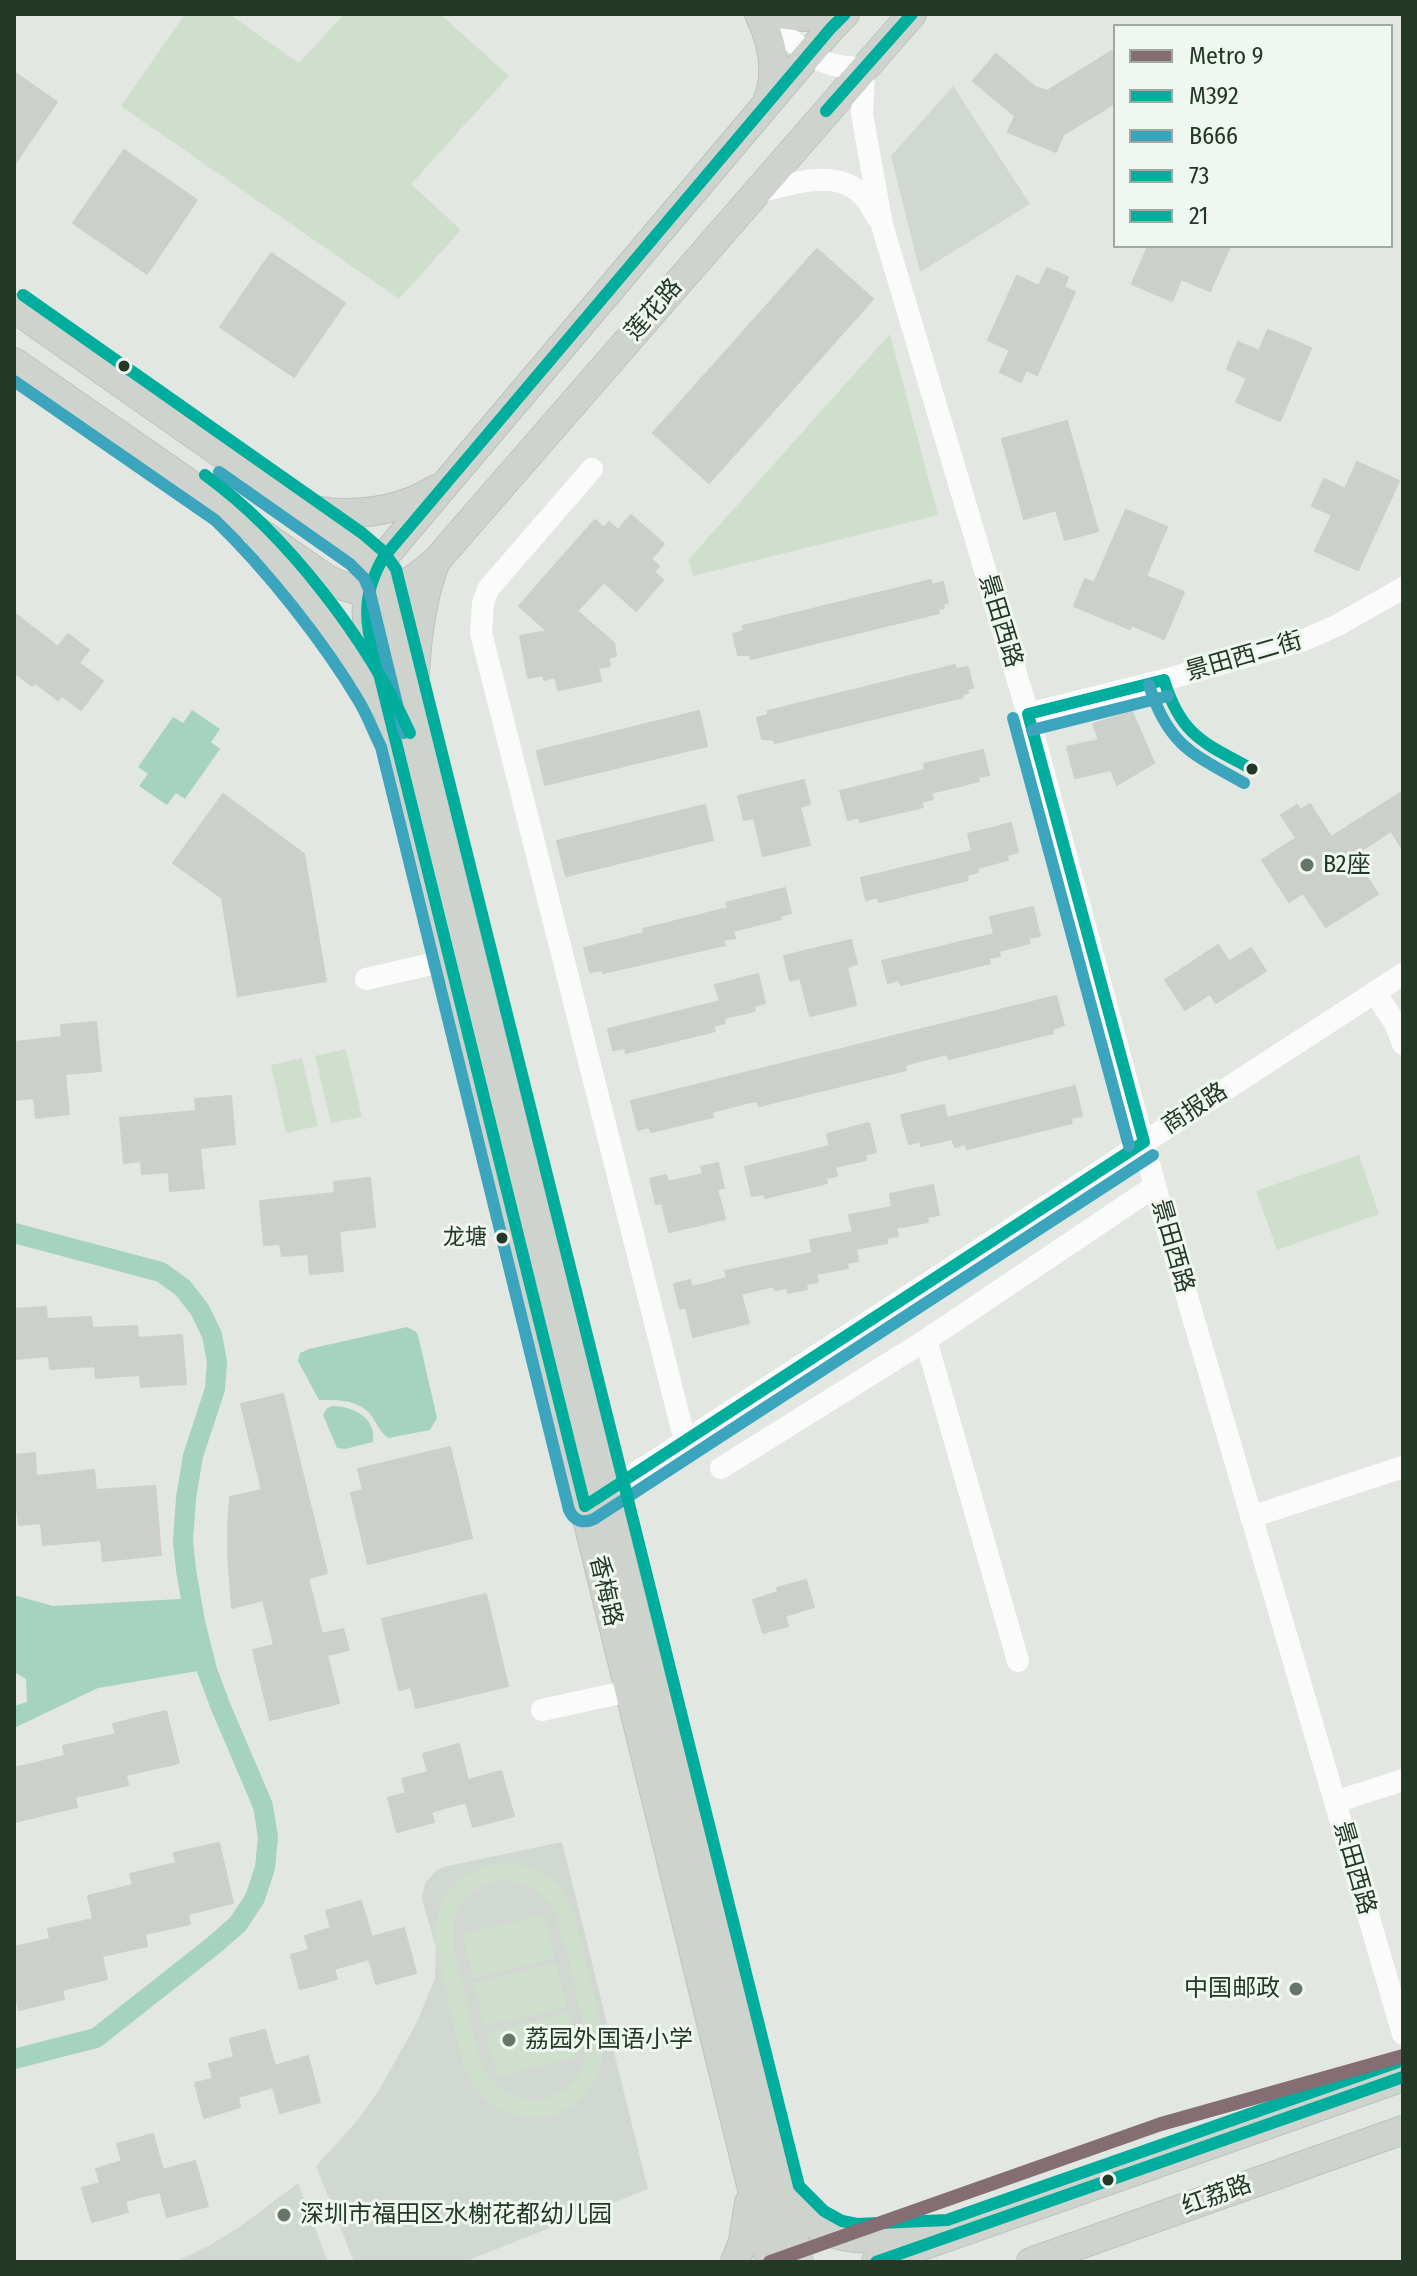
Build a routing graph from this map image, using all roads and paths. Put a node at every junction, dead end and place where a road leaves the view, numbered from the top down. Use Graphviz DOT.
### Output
graph roads {
  1 [pos="761,14"];
  2 [pos="779,14"];
  3 [pos="826,14"];
  4 [pos="845,14"];
  5 [pos="912,14"];
  6 [pos="808,55"];
  7 [pos="864,68"];
  8 [pos="767,103"];
  9 [pos="756,193"];
  10 [pos="882,225"];
  11 [pos="14,308"];
  12 [pos="551,360"];
  13 [pos="14,362"];
  14 [pos="584,391"];
  15 [pos="592,469"];
  16 [pos="455,474"];
  17 [pos="292,503"];
  18 [pos="225,508"];
  19 [pos="436,561"];
  20 [pos="377,584"];
  21 [pos="1403,588"];
  22 [pos="415,706"];
  23 [pos="1028,714"];
  24 [pos="396,742"];
  25 [pos="462,957"];
  26 [pos="1403,974"];
  27 [pos="366,979"];
  28 [pos="1375,992"];
  29 [pos="1403,1044"];
  30 [pos="1144,1142"];
  31 [pos="1155,1186"];
  32 [pos="926,1340"];
  33 [pos="685,1441"];
  34 [pos="1403,1467"];
  35 [pos="721,1468"];
  36 [pos="609,1490"];
  37 [pos="585,1506"];
  38 [pos="1251,1517"];
  39 [pos="1018,1661"];
  40 [pos="629,1691"];
  41 [pos="542,1710"];
  42 [pos="1403,1780"];
  43 [pos="1335,1802"];
  44 [pos="1403,2034"];
  45 [pos="1403,2077"];
  46 [pos="1403,2130"];
  47 [pos="748,2175"];
  48 [pos="781,2186"];
  49 [pos="950,2236"];
  50 [pos="735,2262"];
  51 [pos="770,2262"];
  52 [pos="799,2262"];
  53 [pos="876,2262"];
  54 [pos="1031,2262"];
  1 -- 6 [label="street"];
  1 -- 8 [label="main road"];
  2 -- 3 [label="main road"];
  4 -- 6 [label="main road, 莲花路"];
  5 -- 7 [label="main road, 莲花路"];
  6 -- 7 [label="street"];
  6 -- 8 [label="main road, 莲花路"];
  7 -- 9 [label="main road, 莲花路"];
  7 -- 10 [label="street, 景田西路"];
  8 -- 12 [label="main road, 莲花路"];
  9 -- 10 [label="street, 景田西路"];
  9 -- 14 [label="main road, 莲花路"];
  10 -- 23 [label="street, 景田西路"];
  11 -- 17 [label="main road"];
  12 -- 14 [label="main road"];
  12 -- 16 [label="main road, 莲花路"];
  13 -- 18 [label="main road"];
  14 -- 19 [label="main road, 莲花路"];
  15 -- 33 [label="street"];
  16 -- 17 [label="main road"];
  16 -- 20 [label="main road, 莲花路"];
  17 -- 20 [label="main road"];
  18 -- 20 [label="main road"];
  18 -- 24 [label="main road"];
  19 -- 20 [label="main road, 莲花路"];
  19 -- 22 [label="main road"];
  20 -- 22 [label="main road, 香梅路"];
  20 -- 24 [label="main road, 香梅路"];
  21 -- 23 [label="street, 景田西二街"];
  22 -- 25 [label="main road, 香梅路"];
  23 -- 30 [label="street, 景田西路"];
  24 -- 25 [label="main road, 香梅路"];
  25 -- 27 [label="street"];
  25 -- 36 [label="main road, 香梅路"];
  25 -- 37 [label="main road, 香梅路"];
  26 -- 28 [label="street, 商报路"];
  28 -- 29 [label="street"];
  28 -- 30 [label="street, 商报路"];
  30 -- 31 [label="street, 景田西路"];
  30 -- 33 [label="street, 商报路"];
  31 -- 32 [label="street"];
  31 -- 38 [label="street, 景田西路"];
  32 -- 35 [label="street"];
  32 -- 39 [label="street"];
  33 -- 36 [label="street, 商报路"];
  34 -- 38 [label="street"];
  36 -- 37 [label="street, 商报路"];
  36 -- 48 [label="main road, 香梅路"];
  37 -- 40 [label="main road, 香梅路"];
  38 -- 43 [label="street, 景田西路"];
  40 -- 41 [label="street"];
  40 -- 47 [label="main road, 香梅路"];
  42 -- 43 [label="street"];
  43 -- 44 [label="street, 景田西路"];
  45 -- 49 [label="main road, 红荔路"];
  46 -- 54 [label="main road, 红荔路"];
  47 -- 50 [label="main road"];
  47 -- 51 [label="main road, 香梅路"];
  48 -- 49 [label="main road"];
  48 -- 52 [label="main road, 香梅路"];
  49 -- 53 [label="main road, 红荔路"];
}
